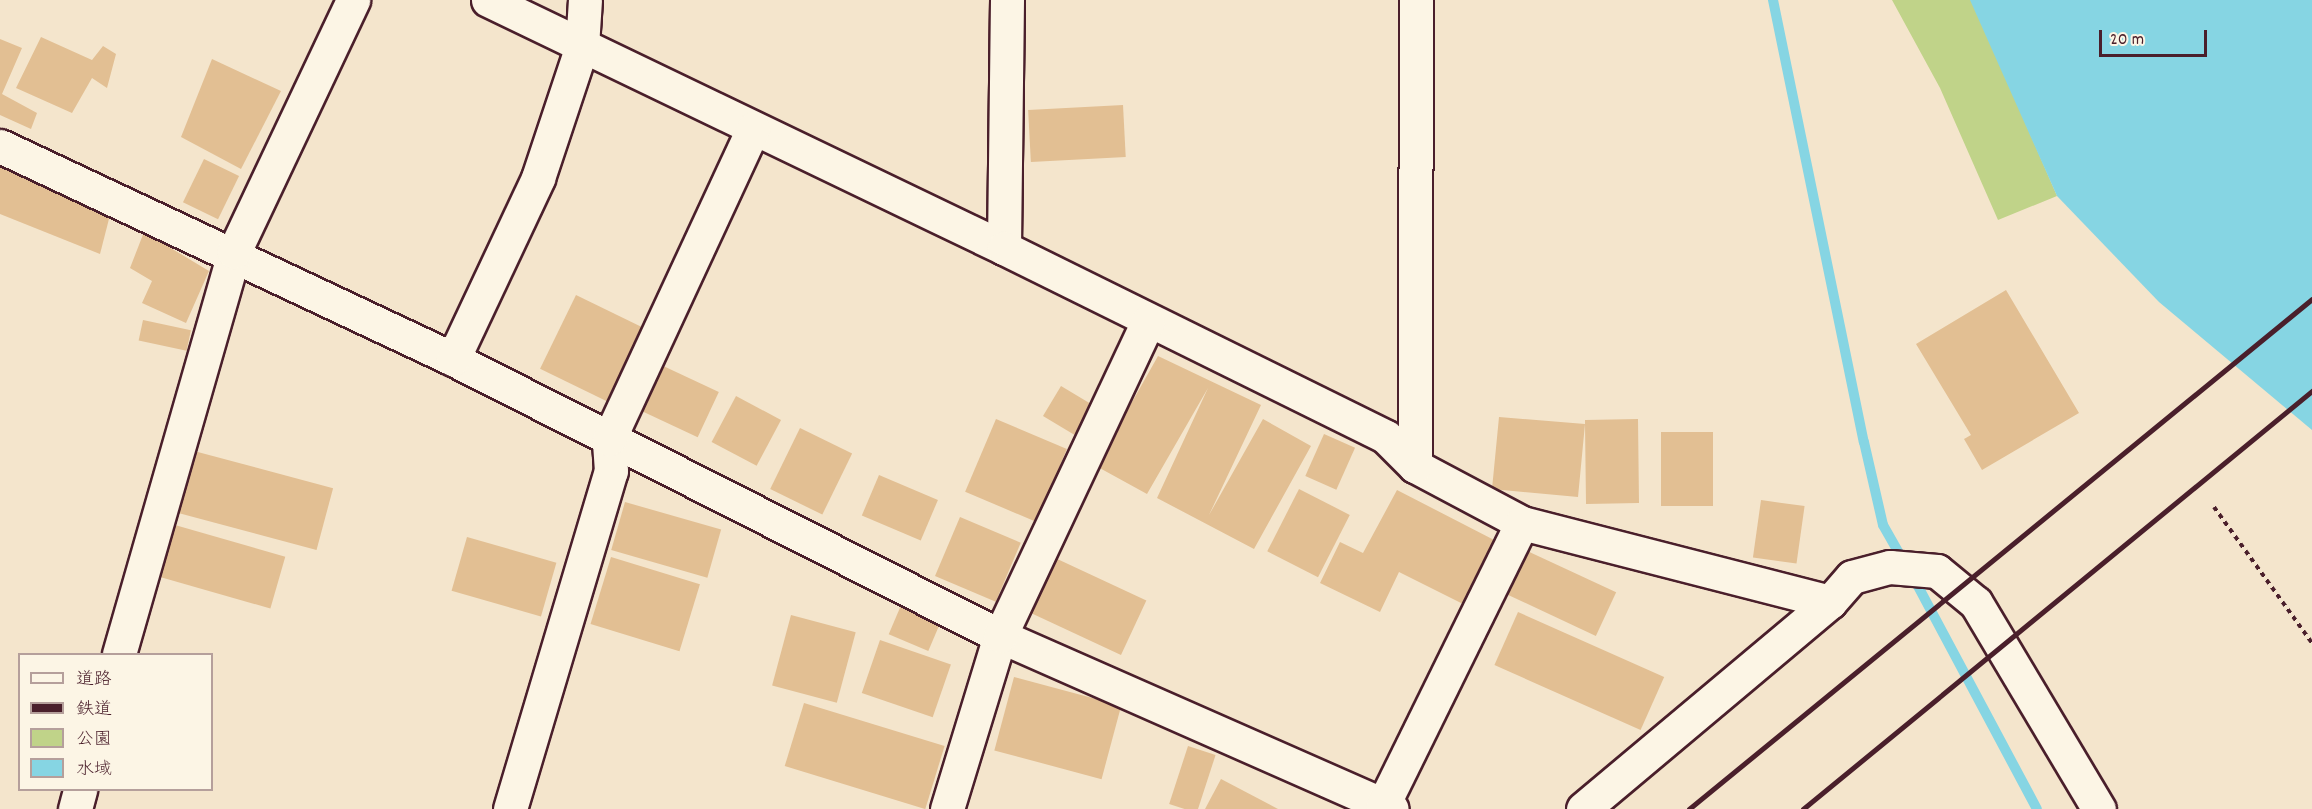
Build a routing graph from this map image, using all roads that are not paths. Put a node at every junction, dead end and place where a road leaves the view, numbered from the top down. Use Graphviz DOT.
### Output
graph roads {
  1 [pos="353,0"];
  2 [pos="488,0"];
  3 [pos="585,0"];
  4 [pos="1007,0"];
  5 [pos="1416,0"];
  6 [pos="582,46"];
  7 [pos="753,129"];
  8 [pos="0,146"];
  9 [pos="1004,248"];
  10 [pos="234,252"];
  11 [pos="1148,322"];
  12 [pos="453,359"];
  13 [pos="609,439"];
  14 [pos="1415,466"];
  15 [pos="1522,523"];
  16 [pos="1830,602"];
  17 [pos="1000,636"];
  18 [pos="119,653"];
  19 [pos="80,791"];
  20 [pos="1388,807"];
  21 [pos="75,809"];
  22 [pos="510,809"];
  23 [pos="946,809"];
  24 [pos="1583,809"];
  25 [pos="2099,809"];
  1 -- 10 [label="street"];
  2 -- 6 [label="street"];
  3 -- 6 [label="street"];
  4 -- 9 [label="street"];
  5 -- 14 [label="street"];
  6 -- 7 [label="street"];
  6 -- 12 [label="street"];
  7 -- 9 [label="street"];
  7 -- 13 [label="street"];
  8 -- 10 [label="street"];
  9 -- 11 [label="street"];
  10 -- 12 [label="street"];
  10 -- 18 [label="street"];
  11 -- 14 [label="street"];
  11 -- 17 [label="street"];
  12 -- 13 [label="street"];
  13 -- 17 [label="street"];
  13 -- 22 [label="street"];
  14 -- 15 [label="street"];
  15 -- 16 [label="street"];
  15 -- 20 [label="street"];
  16 -- 24 [label="street"];
  16 -- 25 [label="street"];
  17 -- 20 [label="street"];
  17 -- 23 [label="street"];
  19 -- 21 [label="street"];
}
